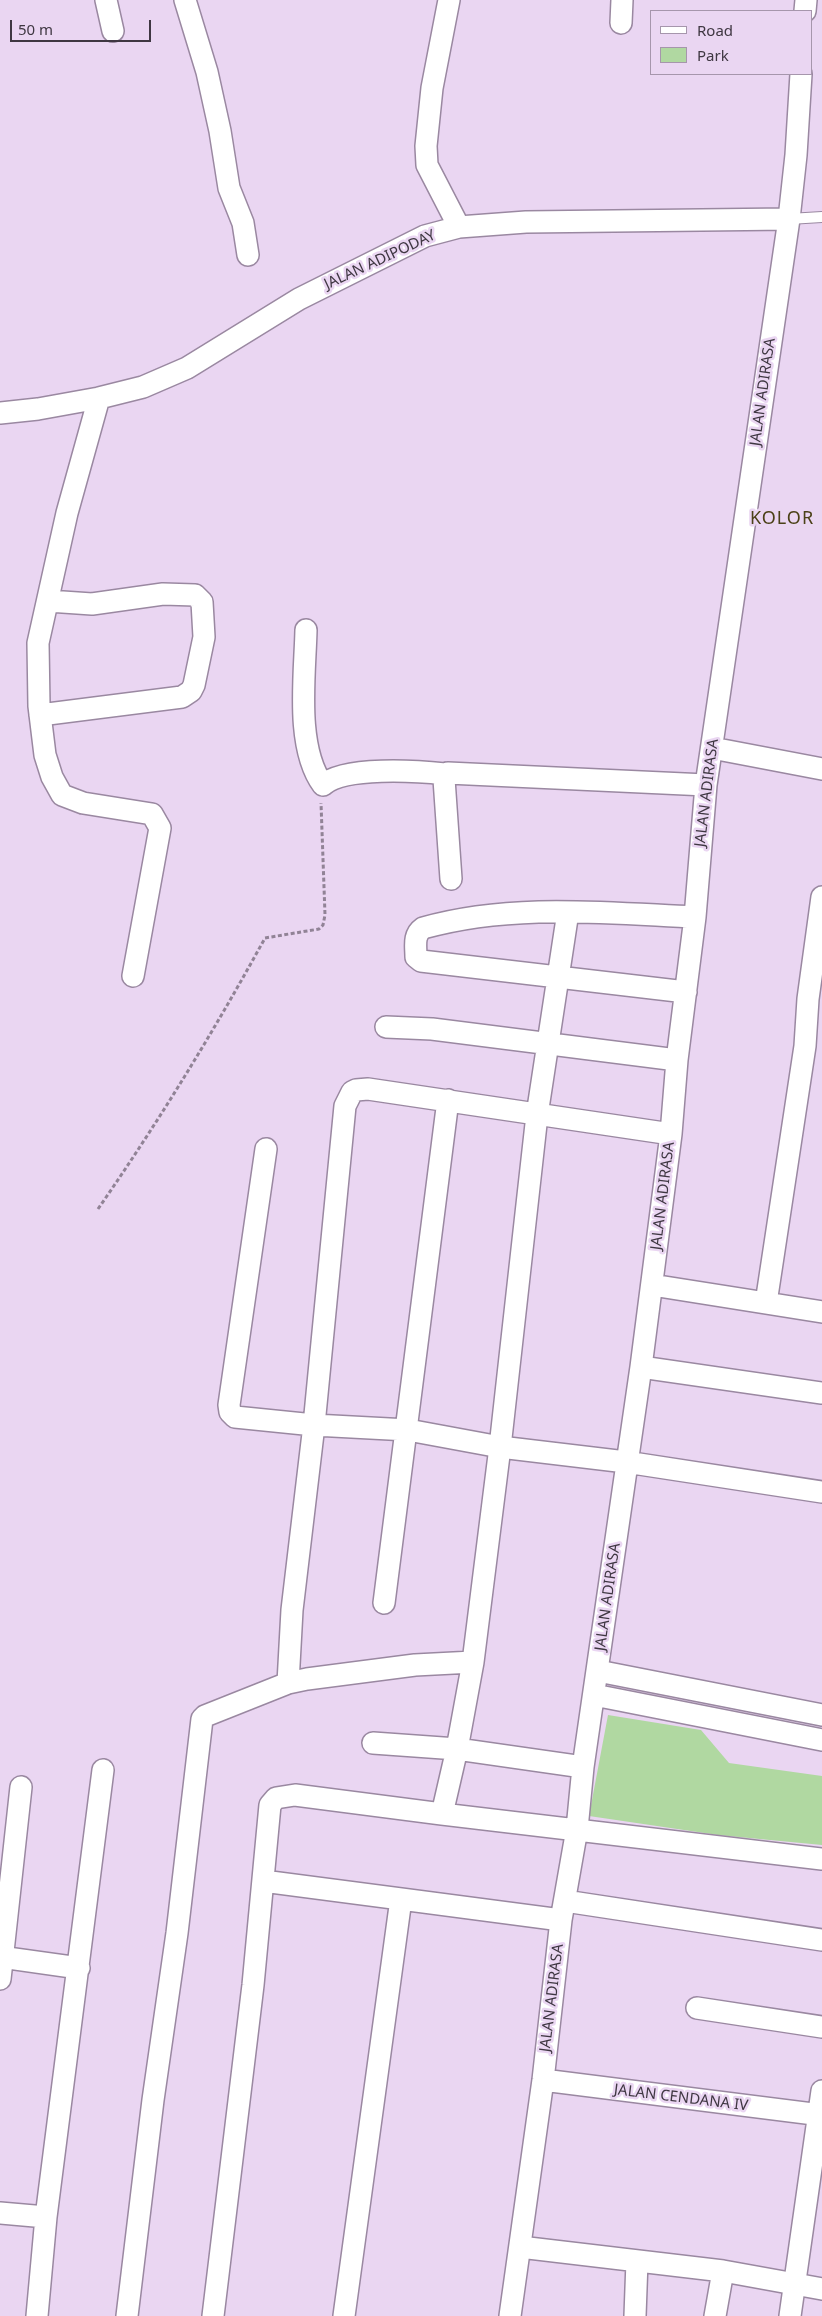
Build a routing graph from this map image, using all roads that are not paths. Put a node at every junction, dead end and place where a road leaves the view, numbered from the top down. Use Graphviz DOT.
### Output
graph roads {
  1 [pos="106,0"];
  2 [pos="185,0"];
  3 [pos="449,0"];
  4 [pos="622,0"];
  5 [pos="621,23"];
  6 [pos="113,31"];
  7 [pos="801,75"];
  8 [pos="822,217"];
  9 [pos="789,219"];
  10 [pos="459,227"];
  11 [pos="248,255"];
  12 [pos="99,398"];
  13 [pos="0,413"];
  14 [pos="48,601"];
  15 [pos="306,630"];
  16 [pos="40,715"];
  17 [pos="712,748"];
  18 [pos="822,769"];
  19 [pos="445,774"];
  20 [pos="706,785"];
  21 [pos="451,879"];
  22 [pos="822,896"];
  23 [pos="568,912"];
  24 [pos="695,917"];
  25 [pos="133,976"];
  26 [pos="559,978"];
  27 [pos="686,992"];
  28 [pos="386,1026"];
  29 [pos="548,1044"];
  30 [pos="677,1060"];
  31 [pos="448,1100"];
  32 [pos="537,1115"];
  33 [pos="672,1134"];
  34 [pos="266,1149"];
  35 [pos="652,1285"];
  36 [pos="766,1303"];
  37 [pos="822,1312"];
  38 [pos="641,1368"];
  39 [pos="822,1393"];
  40 [pos="314,1425"];
  41 [pos="408,1430"];
  42 [pos="500,1447"];
  43 [pos="626,1462"];
  44 [pos="822,1492"];
  45 [pos="384,1603"];
  46 [pos="473,1662"];
  47 [pos="598,1671"];
  48 [pos="288,1683"];
  49 [pos="594,1695"];
  50 [pos="822,1715"];
  51 [pos="822,1740"];
  52 [pos="373,1743"];
  53 [pos="457,1749"];
  54 [pos="583,1767"];
  55 [pos="103,1770"];
  56 [pos="21,1787"];
  57 [pos="442,1814"];
  58 [pos="577,1829"];
  59 [pos="822,1859"];
  60 [pos="263,1880"];
  61 [pos="401,1899"];
  62 [pos="563,1911"];
  63 [pos="822,1940"];
  64 [pos="1,1957"];
  65 [pos="79,1968"];
  66 [pos="0,1979"];
  67 [pos="697,2008"];
  68 [pos="822,2027"];
  69 [pos="543,2080"];
  70 [pos="822,2091"];
  71 [pos="820,2115"];
  72 [pos="0,2213"];
  73 [pos="46,2217"];
  74 [pos="520,2247"];
  75 [pos="637,2261"];
  76 [pos="723,2271"];
  77 [pos="795,2285"];
  78 [pos="822,2289"];
  79 [pos="38,2316"];
  80 [pos="127,2316"];
  81 [pos="213,2316"];
  82 [pos="344,2316"];
  83 [pos="510,2316"];
  84 [pos="634,2316"];
  85 [pos="715,2316"];
  86 [pos="790,2316"];
  1 -- 6 [label="street"];
  2 -- 11 [label="street"];
  3 -- 10 [label="street"];
  4 -- 5 [label="street"];
  7 -- 9 [label="street, JALAN ADIRASA"];
  8 -- 9 [label="lane"];
  9 -- 10 [label="street, JALAN ADIPODAY"];
  9 -- 17 [label="street, JALAN ADIRASA"];
  10 -- 12 [label="street, JALAN ADIPODAY"];
  12 -- 13 [label="street, JALAN ADIPODAY"];
  12 -- 14 [label="street"];
  14 -- 16 [label="street"];
  14 -- 16 [label="street"];
  15 -- 19 [label="street"];
  16 -- 25 [label="street"];
  17 -- 18 [label="street"];
  17 -- 20 [label="street, JALAN ADIRASA"];
  19 -- 20 [label="street"];
  19 -- 21 [label="street"];
  20 -- 24 [label="street, JALAN ADIRASA"];
  22 -- 36 [label="street"];
  23 -- 24 [label="street"];
  23 -- 26 [label="street"];
  23 -- 26 [label="street"];
  24 -- 27 [label="street, JALAN ADIRASA"];
  26 -- 27 [label="street"];
  26 -- 29 [label="street"];
  27 -- 30 [label="street, JALAN ADIRASA"];
  28 -- 29 [label="street"];
  29 -- 30 [label="street"];
  29 -- 32 [label="street"];
  30 -- 33 [label="street, JALAN ADIRASA"];
  31 -- 32 [label="street"];
  31 -- 40 [label="street"];
  31 -- 41 [label="street"];
  32 -- 33 [label="street"];
  32 -- 42 [label="street"];
  33 -- 35 [label="street, JALAN ADIRASA"];
  34 -- 40 [label="street"];
  35 -- 36 [label="street"];
  35 -- 38 [label="street, JALAN ADIRASA"];
  36 -- 37 [label="street"];
  38 -- 39 [label="street"];
  38 -- 43 [label="street, JALAN ADIRASA"];
  40 -- 41 [label="street"];
  40 -- 48 [label="street"];
  41 -- 42 [label="street"];
  41 -- 45 [label="street"];
  42 -- 43 [label="street"];
  42 -- 46 [label="street"];
  43 -- 44 [label="street"];
  43 -- 47 [label="street, JALAN ADIRASA"];
  46 -- 48 [label="street"];
  46 -- 53 [label="street"];
  47 -- 49 [label="street, JALAN ADIRASA"];
  47 -- 50 [label="street"];
  48 -- 80 [label="street"];
  49 -- 51 [label="street"];
  49 -- 54 [label="street, JALAN ADIRASA"];
  52 -- 53 [label="street"];
  53 -- 54 [label="street"];
  53 -- 57 [label="street"];
  54 -- 58 [label="street, JALAN ADIRASA"];
  55 -- 65 [label="street"];
  56 -- 64 [label="street"];
  57 -- 58 [label="street"];
  57 -- 60 [label="street"];
  58 -- 59 [label="street"];
  58 -- 62 [label="street, JALAN ADIRASA"];
  60 -- 61 [label="street"];
  60 -- 81 [label="street"];
  61 -- 62 [label="street"];
  61 -- 82 [label="street"];
  62 -- 63 [label="street"];
  62 -- 69 [label="street, JALAN ADIRASA"];
  64 -- 65 [label="street"];
  64 -- 66 [label="street"];
  65 -- 73 [label="street"];
  67 -- 68 [label="street"];
  69 -- 71 [label="street, JALAN CENDANA IV"];
  69 -- 74 [label="street, JALAN ADIRASA"];
  70 -- 71 [label="street"];
  71 -- 77 [label="street"];
  72 -- 73 [label="street"];
  73 -- 79 [label="street"];
  74 -- 75 [label="street"];
  74 -- 83 [label="street, JALAN ADIRASA"];
  75 -- 76 [label="street"];
  75 -- 84 [label="street"];
  76 -- 77 [label="street"];
  76 -- 85 [label="street"];
  77 -- 78 [label="street"];
  77 -- 86 [label="street"];
}
